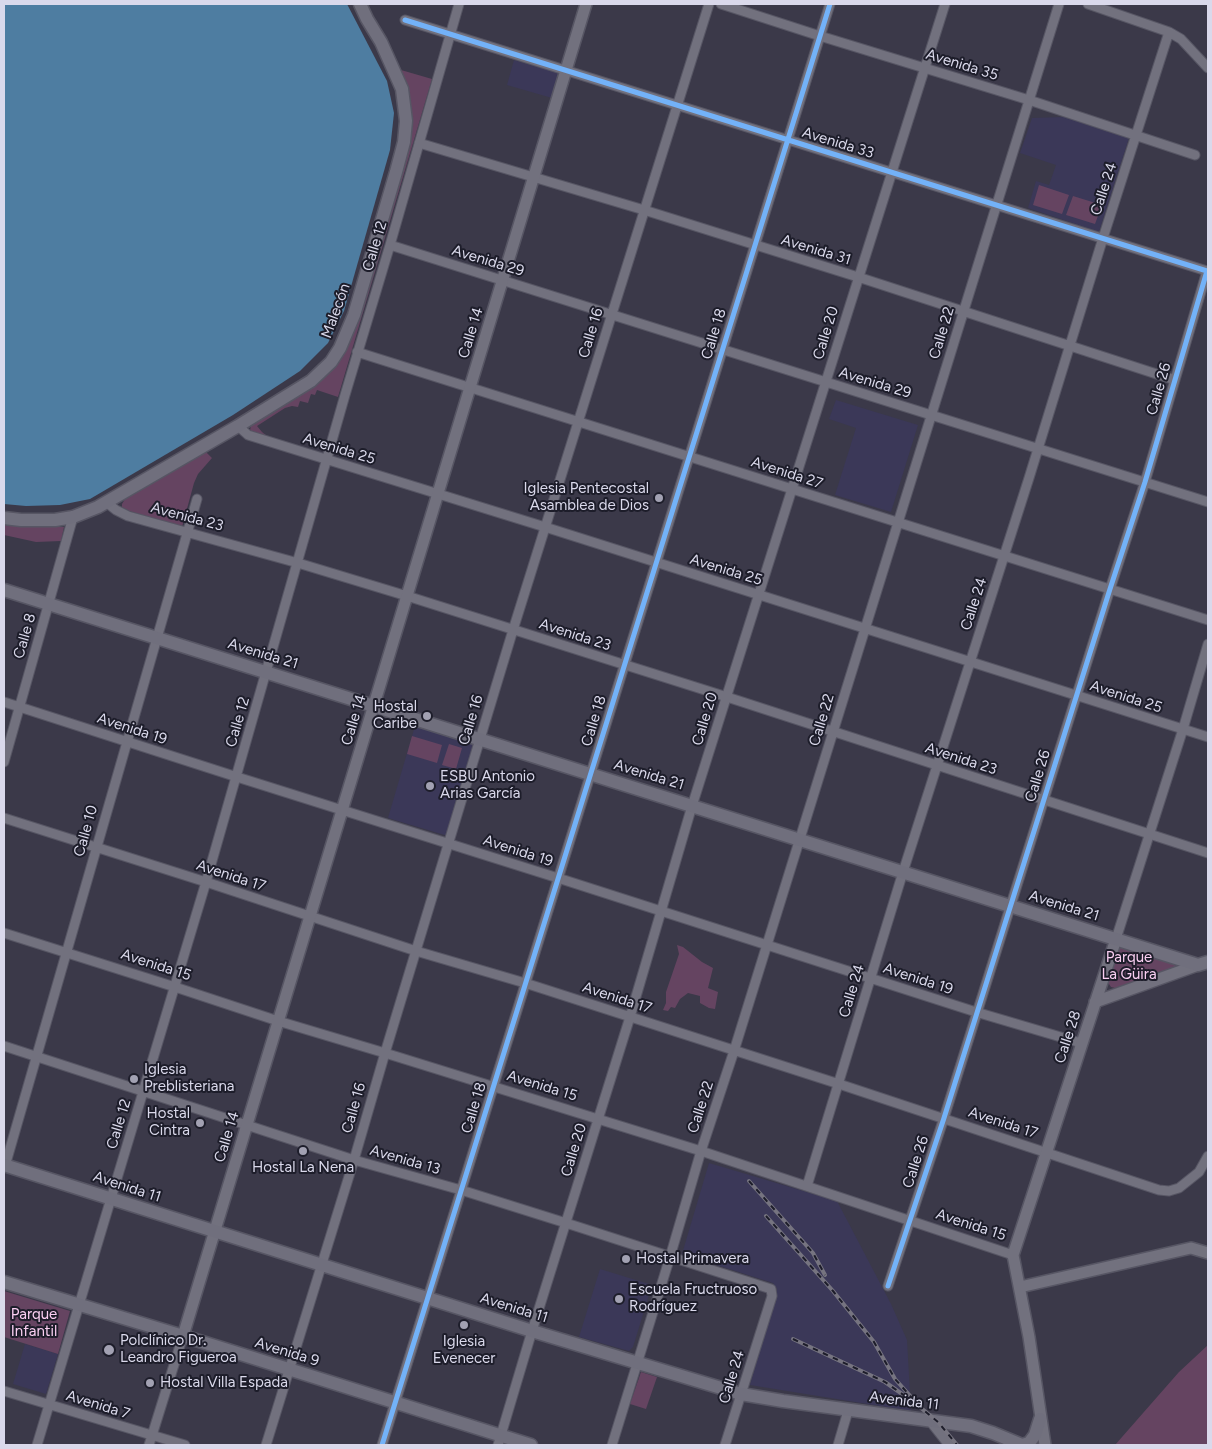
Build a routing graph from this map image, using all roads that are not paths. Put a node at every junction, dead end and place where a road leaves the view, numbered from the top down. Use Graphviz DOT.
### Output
graph roads {
  1 [pos="360,4"];
  2 [pos="459,4"];
  3 [pos="586,4"];
  4 [pos="709,4"];
  5 [pos="721,4"];
  6 [pos="830,4"];
  7 [pos="945,4"];
  8 [pos="1059,4"];
  9 [pos="1088,4"];
  10 [pos="405,20"];
  11 [pos="1169,32"];
  12 [pos="450,34"];
  13 [pos="820,36"];
  14 [pos="924,68"];
  15 [pos="1208,68"];
  16 [pos="566,70"];
  17 [pos="1030,100"];
  18 [pos="678,105"];
  19 [pos="1136,135"];
  20 [pos="788,140"];
  21 [pos="419,143"];
  22 [pos="1195,155"];
  23 [pos="891,172"];
  24 [pos="534,176"];
  25 [pos="996,205"];
  26 [pos="644,210"];
  27 [pos="1103,238"];
  28 [pos="390,245"];
  29 [pos="755,245"];
  30 [pos="1207,271"];
  31 [pos="858,277"];
  32 [pos="502,280"];
  33 [pos="964,311"];
  34 [pos="611,314"];
  35 [pos="1069,346"];
  36 [pos="722,349"];
  37 [pos="357,352"];
  38 [pos="1174,380"];
  39 [pos="825,382"];
  40 [pos="470,387"];
  41 [pos="931,415"];
  42 [pos="579,422"];
  43 [pos="238,426"];
  44 [pos="1038,448"];
  45 [pos="689,456"];
  46 [pos="327,459"];
  47 [pos="1145,482"];
  48 [pos="792,489"];
  49 [pos="438,494"];
  50 [pos="197,499"];
  51 [pos="106,502"];
  52 [pos="1208,502"];
  53 [pos="73,517"];
  54 [pos="4,518"];
  55 [pos="898,522"];
  56 [pos="545,527"];
  57 [pos="188,531"];
  58 [pos="1004,556"];
  59 [pos="298,563"];
  60 [pos="656,563"];
  61 [pos="1110,589"];
  62 [pos="4,590"];
  63 [pos="758,595"];
  64 [pos="407,596"];
  65 [pos="49,604"];
  66 [pos="1208,620"];
  67 [pos="864,629"];
  68 [pos="513,630"];
  69 [pos="157,638"];
  70 [pos="1208,644"];
  71 [pos="970,662"];
  72 [pos="624,665"];
  73 [pos="266,672"];
  74 [pos="1076,696"];
  75 [pos="726,697"];
  76 [pos="4,702"];
  77 [pos="374,706"];
  78 [pos="19,707"];
  79 [pos="1183,729"];
  80 [pos="833,732"];
  81 [pos="1208,738"];
  82 [pos="480,740"];
  83 [pos="128,741"];
  84 [pos="4,762"];
  85 [pos="937,766"];
  86 [pos="590,774"];
  87 [pos="237,777"];
  88 [pos="1043,800"];
  89 [pos="692,806"];
  90 [pos="342,810"];
  91 [pos="4,818"];
  92 [pos="1150,834"];
  93 [pos="799,840"];
  94 [pos="448,843"];
  95 [pos="97,848"];
  96 [pos="1208,853"];
  97 [pos="903,872"];
  98 [pos="558,878"];
  99 [pos="206,882"];
  100 [pos="1011,907"];
  101 [pos="661,911"];
  102 [pos="310,917"];
  103 [pos="4,933"];
  104 [pos="1116,939"];
  105 [pos="766,944"];
  106 [pos="416,951"];
  107 [pos="67,953"];
  108 [pos="1203,964"];
  109 [pos="870,978"];
  110 [pos="525,984"];
  111 [pos="175,987"];
  112 [pos="1095,1002"];
  113 [pos="976,1012"];
  114 [pos="630,1017"];
  115 [pos="278,1021"];
  116 [pos="1081,1044"];
  117 [pos="4,1046"];
  118 [pos="734,1051"];
  119 [pos="384,1053"];
  120 [pos="37,1056"];
  121 [pos="839,1084"];
  122 [pos="493,1087"];
  123 [pos="143,1092"];
  124 [pos="944,1118"];
  125 [pos="598,1120"];
  126 [pos="247,1125"];
  127 [pos="701,1151"];
  128 [pos="1046,1152"];
  129 [pos="1208,1156"];
  130 [pos="354,1160"];
  131 [pos="4,1167"];
  132 [pos="807,1186"];
  133 [pos="461,1190"];
  134 [pos="111,1199"];
  135 [pos="910,1221"];
  136 [pos="566,1223"];
  137 [pos="214,1232"];
  138 [pos="1208,1253"];
  139 [pos="1013,1255"];
  140 [pos="670,1257"];
  141 [pos="322,1264"];
  142 [pos="4,1282"];
  143 [pos="888,1286"];
  144 [pos="1020,1287"];
  145 [pos="770,1289"];
  146 [pos="428,1298"];
  147 [pos="79,1305"];
  148 [pos="532,1331"];
  149 [pos="183,1336"];
  150 [pos="638,1362"];
  151 [pos="290,1370"];
  152 [pos="4,1391"];
  153 [pos="741,1394"];
  154 [pos="395,1403"];
  155 [pos="49,1405"];
  156 [pos="848,1411"];
  157 [pos="1040,1419"];
  158 [pos="930,1421"];
  159 [pos="152,1435"];
  160 [pos="499,1441"];
  161 [pos="37,1445"];
  162 [pos="149,1445"];
  163 [pos="185,1445"];
  164 [pos="266,1445"];
  165 [pos="382,1445"];
  166 [pos="530,1445"];
  167 [pos="612,1445"];
  168 [pos="725,1445"];
  169 [pos="838,1445"];
  170 [pos="949,1445"];
  171 [pos="1022,1445"];
  172 [pos="1045,1445"];
  1 -- 43 [label="main road, Malecón"];
  2 -- 12 [label="street, Calle 12"];
  3 -- 16 [label="street, Calle 14"];
  4 -- 18 [label="street, Calle 16"];
  5 -- 13 [label="street, Avenida 35"];
  6 -- 13 [label="street, Calle 18"];
  7 -- 14 [label="street, Calle 20"];
  8 -- 17 [label="street, Calle 22"];
  9 -- 11 [label="street"];
  10 -- 12 [label="street, Avenida 33"];
  11 -- 15 [label="street"];
  11 -- 19 [label="street, Calle 24"];
  12 -- 16 [label="street, Avenida 33"];
  12 -- 21 [label="street, Calle 12"];
  13 -- 14 [label="street, Avenida 35"];
  13 -- 20 [label="street, Calle 18"];
  14 -- 17 [label="street, Avenida 35"];
  14 -- 23 [label="street, Calle 20"];
  16 -- 18 [label="street, Avenida 33"];
  16 -- 24 [label="street, Calle 14"];
  17 -- 19 [label="street, Avenida 35"];
  17 -- 25 [label="street, Calle 22"];
  18 -- 20 [label="street, Avenida 33"];
  18 -- 26 [label="street, Calle 16"];
  19 -- 22 [label="street, Avenida 35"];
  19 -- 27 [label="street, Calle 24"];
  20 -- 23 [label="street, Avenida 33"];
  20 -- 29 [label="street, Calle 18"];
  21 -- 24 [label="street, Avenida 31"];
  21 -- 28 [label="street, Calle 12"];
  23 -- 25 [label="street, Avenida 33"];
  23 -- 31 [label="street, Calle 20"];
  24 -- 26 [label="street, Avenida 31"];
  24 -- 32 [label="street, Calle 14"];
  25 -- 27 [label="street, Avenida 33"];
  25 -- 33 [label="street, Calle 22"];
  26 -- 29 [label="street, Avenida 31"];
  26 -- 34 [label="street, Calle 16"];
  27 -- 30 [label="street, Avenida 33"];
  27 -- 35 [label="street, Calle 24"];
  28 -- 32 [label="street, Avenida 29"];
  28 -- 37 [label="street, Calle 12"];
  29 -- 31 [label="street, Avenida 31"];
  29 -- 36 [label="street, Calle 18"];
  30 -- 38 [label="street, Calle 26"];
  31 -- 33 [label="street, Avenida 31"];
  31 -- 39 [label="street, Calle 20"];
  32 -- 34 [label="street, Avenida 29"];
  32 -- 40 [label="street, Calle 14"];
  33 -- 35 [label="street, Avenida 31"];
  33 -- 41 [label="street, Calle 22"];
  34 -- 36 [label="street, Avenida 29"];
  34 -- 42 [label="street, Calle 16"];
  35 -- 38 [label="street, Avenida 31"];
  35 -- 44 [label="street, Calle 24"];
  36 -- 39 [label="street, Avenida 29"];
  36 -- 45 [label="street, Calle 18"];
  37 -- 40 [label="street, Avenida 27"];
  37 -- 46 [label="street, Calle 12"];
  38 -- 47 [label="street, Calle 26"];
  39 -- 41 [label="street, Avenida 29"];
  39 -- 48 [label="street, Calle 20"];
  40 -- 42 [label="street, Avenida 27"];
  40 -- 49 [label="street, Calle 14"];
  41 -- 44 [label="street, Avenida 29"];
  41 -- 55 [label="street, Calle 22"];
  42 -- 45 [label="street, Avenida 27"];
  42 -- 56 [label="street, Calle 16"];
  43 -- 46 [label="street, Avenida 25"];
  43 -- 51 [label="main road, Malecón"];
  44 -- 47 [label="street, Avenida 29"];
  44 -- 58 [label="street, Calle 24"];
  45 -- 48 [label="street, Avenida 27"];
  45 -- 60 [label="street, Calle 18"];
  46 -- 49 [label="street, Avenida 25"];
  46 -- 59 [label="street, Calle 12"];
  47 -- 52 [label="street, Avenida 29"];
  47 -- 61 [label="street, Calle 26"];
  48 -- 55 [label="street, Avenida 27"];
  48 -- 63 [label="street, Calle 20"];
  49 -- 56 [label="street, Avenida 25"];
  49 -- 64 [label="street, Calle 14"];
  50 -- 57 [label="street, Calle 10"];
  51 -- 53 [label="main road, Malecón"];
  51 -- 57 [label="street, Avenida 23"];
  53 -- 54 [label="main road, Malecón"];
  53 -- 65 [label="street, Calle 8"];
  55 -- 58 [label="street, Avenida 27"];
  55 -- 67 [label="street, Calle 22"];
  56 -- 60 [label="street, Avenida 25"];
  56 -- 68 [label="street, Calle 16"];
  57 -- 59 [label="street, Avenida 23"];
  57 -- 69 [label="street, Calle 10"];
  58 -- 61 [label="street, Avenida 27"];
  58 -- 71 [label="street, Calle 24"];
  59 -- 64 [label="street, Avenida 23"];
  59 -- 73 [label="street, Calle 12"];
  60 -- 63 [label="street, Avenida 25"];
  60 -- 72 [label="street, Calle 18"];
  61 -- 66 [label="street, Avenida 27"];
  61 -- 74 [label="street, Calle 26"];
  62 -- 65 [label="main road, Avenida 21"];
  63 -- 67 [label="street, Avenida 25"];
  63 -- 75 [label="street, Calle 20"];
  64 -- 68 [label="street, Avenida 23"];
  64 -- 77 [label="street, Calle 14"];
  65 -- 69 [label="main road, Avenida 21"];
  65 -- 78 [label="street, Calle 8"];
  67 -- 71 [label="street, Avenida 25"];
  67 -- 80 [label="street, Calle 22"];
  68 -- 72 [label="street, Avenida 23"];
  68 -- 82 [label="street, Calle 16"];
  69 -- 73 [label="main road, Avenida 21"];
  69 -- 83 [label="street, Calle 10"];
  70 -- 79 [label="street, Calle 28"];
  71 -- 74 [label="street, Avenida 25"];
  71 -- 85 [label="street, Calle 24"];
  72 -- 75 [label="street, Avenida 23"];
  72 -- 86 [label="street, Calle 18"];
  73 -- 77 [label="main road, Avenida 21"];
  73 -- 87 [label="street, Calle 12"];
  74 -- 79 [label="street, Avenida 25"];
  74 -- 88 [label="street, Calle 26"];
  75 -- 80 [label="street, Avenida 23"];
  75 -- 89 [label="street, Calle 20"];
  76 -- 78 [label="street, Avenida 19"];
  77 -- 82 [label="main road, Avenida 21"];
  77 -- 90 [label="street, Calle 14"];
  78 -- 83 [label="street, Avenida 19"];
  78 -- 84 [label="street, Calle 8"];
  79 -- 81 [label="street, Avenida 25"];
  79 -- 92 [label="street, Calle 28"];
  80 -- 85 [label="street, Avenida 23"];
  80 -- 93 [label="street, Calle 22"];
  82 -- 86 [label="main road, Avenida 21"];
  82 -- 94 [label="street, Calle 16"];
  83 -- 87 [label="street, Avenida 19"];
  83 -- 95 [label="street, Calle 10"];
  85 -- 88 [label="street, Avenida 23"];
  85 -- 97 [label="street, Calle 24"];
  86 -- 89 [label="main road, Avenida 21"];
  86 -- 98 [label="street, Calle 18"];
  87 -- 90 [label="street, Avenida 19"];
  87 -- 99 [label="street, Calle 12"];
  88 -- 92 [label="street, Avenida 23"];
  88 -- 100 [label="street, Calle 26"];
  89 -- 93 [label="main road, Avenida 21"];
  89 -- 101 [label="street, Calle 20"];
  90 -- 94 [label="street, Avenida 19"];
  90 -- 102 [label="street, Calle 14"];
  91 -- 95 [label="street, Avenida 17"];
  92 -- 96 [label="street, Avenida 23"];
  92 -- 104 [label="street, Calle 28"];
  93 -- 97 [label="main road, Avenida 21"];
  93 -- 105 [label="street, Calle 22"];
  94 -- 98 [label="street, Avenida 19"];
  94 -- 106 [label="street, Calle 16"];
  95 -- 99 [label="street, Avenida 17"];
  95 -- 107 [label="street, Calle 10"];
  97 -- 100 [label="main road, Avenida 21"];
  97 -- 109 [label="street, Calle 24"];
  98 -- 101 [label="street, Avenida 19"];
  98 -- 110 [label="street, Calle 18"];
  99 -- 102 [label="street, Avenida 17"];
  99 -- 111 [label="street, Calle 12"];
  100 -- 104 [label="main road, Avenida 21"];
  100 -- 113 [label="street, Calle 26"];
  101 -- 105 [label="street, Avenida 19"];
  101 -- 114 [label="street, Calle 20"];
  102 -- 106 [label="street, Avenida 17"];
  102 -- 115 [label="street, Calle 14"];
  103 -- 107 [label="street, Avenida 15"];
  104 -- 108 [label="main road, Avenida 21"];
  104 -- 112 [label="street, Calle 28"];
  105 -- 109 [label="street, Avenida 19"];
  105 -- 118 [label="street, Calle 22"];
  106 -- 110 [label="street, Avenida 17"];
  106 -- 119 [label="street, Calle 16"];
  107 -- 111 [label="street, Avenida 15"];
  107 -- 120 [label="street, Calle 10"];
  108 -- 112 [label="street, Avenida 21"];
  109 -- 113 [label="street, Avenida 19"];
  109 -- 121 [label="street, Calle 24"];
  110 -- 114 [label="street, Avenida 17"];
  110 -- 122 [label="street, Calle 18"];
  111 -- 115 [label="street, Avenida 15"];
  111 -- 123 [label="street, Calle 12"];
  112 -- 116 [label="street, Calle 28"];
  113 -- 116 [label="street, Avenida 19"];
  113 -- 124 [label="street, Calle 26"];
  114 -- 118 [label="street, Avenida 17"];
  114 -- 125 [label="street, Calle 20"];
  115 -- 119 [label="street, Avenida 15"];
  115 -- 126 [label="street, Calle 14"];
  116 -- 128 [label="street, Calle 28"];
  117 -- 120 [label="street, Avenida 13"];
  118 -- 121 [label="street, Avenida 17"];
  118 -- 127 [label="street, Calle 22"];
  119 -- 122 [label="street, Avenida 15"];
  119 -- 130 [label="street, Calle 16"];
  120 -- 123 [label="street, Avenida 13"];
  120 -- 131 [label="street, Calle 10"];
  121 -- 124 [label="street, Avenida 17"];
  121 -- 132 [label="street, Calle 24"];
  122 -- 125 [label="street, Avenida 15"];
  122 -- 133 [label="street, Calle 18"];
  123 -- 126 [label="street, Avenida 13"];
  123 -- 134 [label="street, Calle 12"];
  124 -- 128 [label="street, Avenida 17"];
  124 -- 135 [label="street, Calle 26"];
  125 -- 127 [label="street, Avenida 15"];
  125 -- 136 [label="street, Calle 20"];
  126 -- 130 [label="street, Avenida 13"];
  126 -- 137 [label="street, Calle 14"];
  127 -- 132 [label="street, Avenida 15"];
  127 -- 140 [label="street, Calle 22"];
  128 -- 129 [label="street, Avenida 17"];
  128 -- 139 [label="street, Calle 28"];
  130 -- 133 [label="street, Avenida 13"];
  130 -- 141 [label="street, Calle 16"];
  131 -- 134 [label="main road, Avenida 11"];
  132 -- 135 [label="street, Avenida 15"];
  133 -- 136 [label="street, Avenida 13"];
  133 -- 146 [label="street, Calle 18"];
  134 -- 137 [label="main road, Avenida 11"];
  134 -- 147 [label="street, Calle 12"];
  135 -- 139 [label="street, Avenida 15"];
  135 -- 143 [label="street, Calle 26"];
  136 -- 140 [label="street, Avenida 13"];
  136 -- 148 [label="street, Calle 20"];
  137 -- 141 [label="main road, Avenida 11"];
  137 -- 149 [label="street, Calle 14"];
  138 -- 144 [label="street"];
  139 -- 144 [label="street"];
  140 -- 145 [label="street, Avenida 13"];
  140 -- 150 [label="street, Calle 22"];
  141 -- 146 [label="main road, Avenida 11"];
  141 -- 151 [label="street, Calle 16"];
  142 -- 147 [label="main road, Avenida 9"];
  144 -- 157 [label="street"];
  145 -- 153 [label="street, Calle 24"];
  146 -- 148 [label="main road, Avenida 11"];
  146 -- 154 [label="street, Calle 18"];
  147 -- 149 [label="main road, Avenida 9"];
  147 -- 155 [label="street, Calle 12"];
  148 -- 150 [label="main road, Avenida 11"];
  148 -- 160 [label="street, Calle 20"];
  149 -- 151 [label="main road, Avenida 9"];
  149 -- 159 [label="street, Calle 14"];
  150 -- 153 [label="main road, Avenida 11"];
  150 -- 167 [label="street, Calle 22"];
  151 -- 154 [label="main road, Avenida 9"];
  151 -- 164 [label="street, Calle 16"];
  152 -- 155 [label="street, Avenida 7"];
  153 -- 156 [label="main road, Avenida 11"];
  153 -- 168 [label="street, Calle 24"];
  154 -- 160 [label="main road, Avenida 9"];
  154 -- 165 [label="street, Calle 18"];
  155 -- 159 [label="street, Avenida 7"];
  155 -- 161 [label="street, Calle 12"];
  156 -- 158 [label="main road, Avenida 11"];
  156 -- 169 [label="street"];
  157 -- 171 [label="main road"];
  157 -- 172 [label="street"];
  158 -- 170 [label="street"];
  158 -- 171 [label="main road, Avenida 11"];
  159 -- 162 [label="street, Calle 14"];
  159 -- 163 [label="street, Avenida 7"];
  160 -- 166 [label="main road, Avenida 9"];
}
